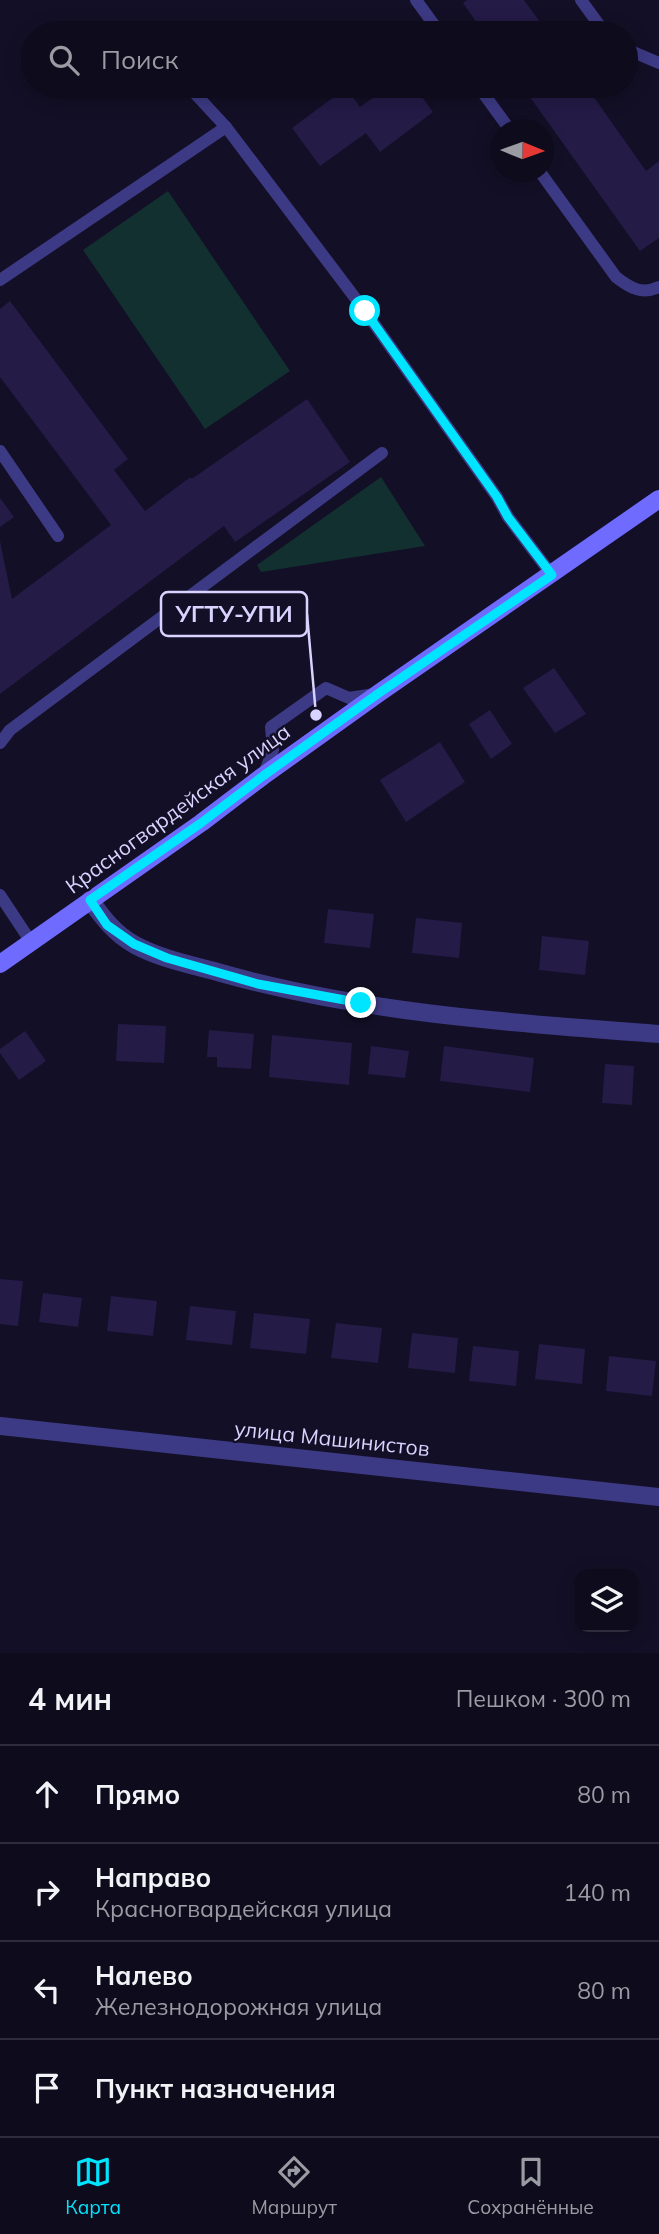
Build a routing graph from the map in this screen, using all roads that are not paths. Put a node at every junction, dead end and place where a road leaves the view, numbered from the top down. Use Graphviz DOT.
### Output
graph roads {
  1 [pos="416,0"];
  2 [pos="581,0"];
  3 [pos="431,21"];
  4 [pos="596,21"];
  5 [pos="638,54"];
  6 [pos="659,63"];
  7 [pos="199,98"];
  8 [pos="487,98"];
  9 [pos="502,119"];
  10 [pos="226,127"];
  11 [pos="547,182"];
  12 [pos="0,280"];
  13 [pos="659,287"];
  14 [pos="0,451"];
  15 [pos="382,453"];
  16 [pos="659,499"];
  17 [pos="58,536"];
  18 [pos="552,575"];
  19 [pos="379,693"];
  20 [pos="0,743"];
  21 [pos="263,776"];
  22 [pos="0,895"];
  23 [pos="90,900"];
  24 [pos="31,942"];
  25 [pos="0,964"];
  26 [pos="659,1034"];
  27 [pos="0,1426"];
  28 [pos="659,1497"];
  1 -- 3 [label="lane"];
  2 -- 4 [label="lane"];
  5 -- 6 [label="lane"];
  7 -- 10 [label="lane"];
  8 -- 9 [label="lane"];
  10 -- 12 [label="lane"];
  10 -- 18 [label="lane"];
  11 -- 13 [label="lane"];
  14 -- 17 [label="lane"];
  15 -- 20 [label="lane"];
  16 -- 18 [label="main road, Красногвардейская улица"];
  18 -- 19 [label="main road, Красногвардейская улица"];
  19 -- 21 [label="main road, Красногвардейская улица"];
  19 -- 21 [label="lane"];
  21 -- 23 [label="main road, Красногвардейская улица"];
  22 -- 24 [label="lane"];
  23 -- 24 [label="main road, Красногвардейская улица"];
  23 -- 26 [label="street"];
  24 -- 25 [label="main road, Красногвардейская улица"];
  27 -- 28 [label="street, улица Машинистов"];
}
